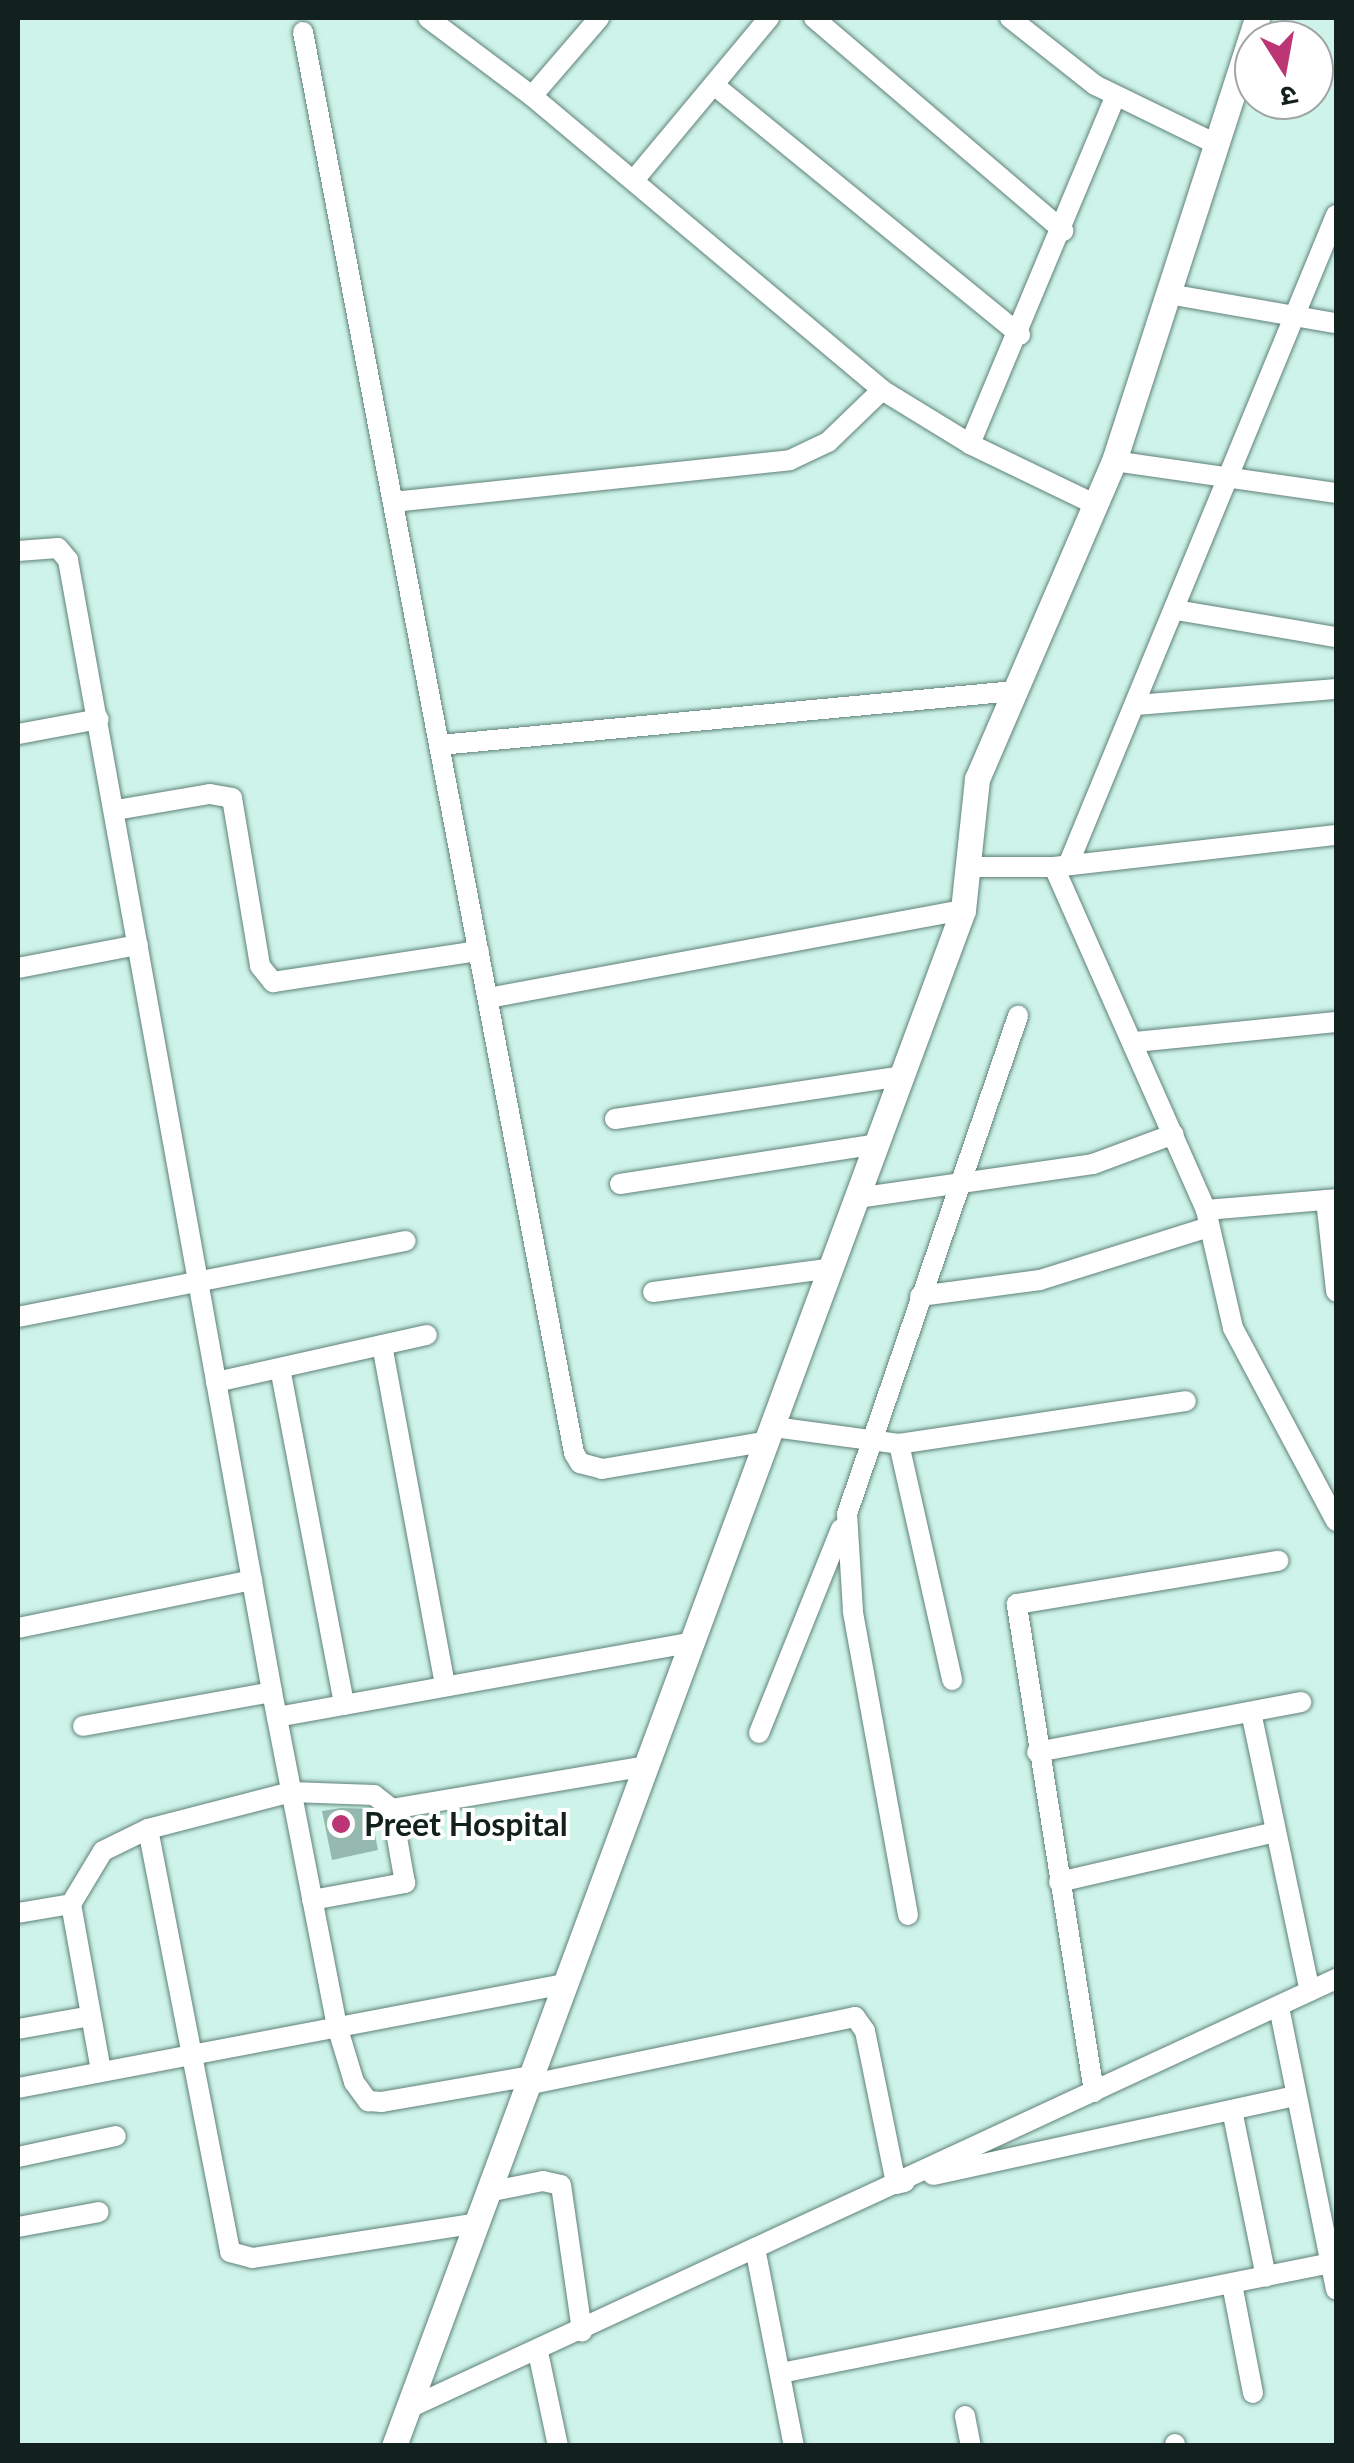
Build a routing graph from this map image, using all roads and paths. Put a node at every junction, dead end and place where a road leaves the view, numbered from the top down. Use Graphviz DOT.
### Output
graph roads {
  1 [pos="428,18"];
  2 [pos="599,18"];
  3 [pos="768,18"];
  4 [pos="814,18"];
  5 [pos="1010,18"];
  6 [pos="1256,18"];
  7 [pos="303,32"];
  8 [pos="714,85"];
  9 [pos="532,96"];
  10 [pos="1115,97"];
  11 [pos="1216,144"];
  12 [pos="634,180"];
  13 [pos="1336,215"];
  14 [pos="1063,231"];
  15 [pos="1169,294"];
  16 [pos="1298,316"];
  17 [pos="1336,323"];
  18 [pos="1020,335"];
  19 [pos="882,390"];
  20 [pos="970,444"];
  21 [pos="1114,461"];
  22 [pos="1233,476"];
  23 [pos="1336,494"];
  24 [pos="393,502"];
  25 [pos="1096,505"];
  26 [pos="18,552"];
  27 [pos="1176,610"];
  28 [pos="1336,636"];
  29 [pos="1336,690"];
  30 [pos="1014,692"];
  31 [pos="1136,706"];
  32 [pos="99,720"];
  33 [pos="18,734"];
  34 [pos="440,745"];
  35 [pos="116,810"];
  36 [pos="1336,835"];
  37 [pos="1061,866"];
  38 [pos="968,867"];
  39 [pos="963,910"];
  40 [pos="138,945"];
  41 [pos="479,951"];
  42 [pos="18,968"];
  43 [pos="488,998"];
  44 [pos="1018,1016"];
  45 [pos="1336,1022"];
  46 [pos="1135,1042"];
  47 [pos="902,1076"];
  48 [pos="616,1119"];
  49 [pos="1174,1134"];
  50 [pos="878,1144"];
  51 [pos="620,1184"];
  52 [pos="959,1185"];
  53 [pos="858,1198"];
  54 [pos="1331,1199"];
  55 [pos="1208,1219"];
  56 [pos="406,1241"];
  57 [pos="832,1268"];
  58 [pos="199,1285"];
  59 [pos="1336,1291"];
  60 [pos="653,1292"];
  61 [pos="920,1296"];
  62 [pos="18,1317"];
  63 [pos="427,1336"];
  64 [pos="382,1345"];
  65 [pos="280,1368"];
  66 [pos="216,1382"];
  67 [pos="1186,1400"];
  68 [pos="771,1434"];
  69 [pos="868,1444"];
  70 [pos="899,1444"];
  71 [pos="847,1514"];
  72 [pos="1336,1521"];
  73 [pos="1278,1561"];
  74 [pos="252,1580"];
  75 [pos="18,1628"];
  76 [pos="693,1642"];
  77 [pos="952,1680"];
  78 [pos="445,1686"];
  79 [pos="272,1692"];
  80 [pos="1302,1702"];
  81 [pos="344,1705"];
  82 [pos="1250,1712"];
  83 [pos="276,1717"];
  84 [pos="84,1726"];
  85 [pos="759,1733"];
  86 [pos="1037,1752"];
  87 [pos="646,1766"];
  88 [pos="291,1792"];
  89 [pos="392,1810"];
  90 [pos="148,1828"];
  91 [pos="1272,1833"];
  92 [pos="1059,1882"];
  93 [pos="312,1900"];
  94 [pos="71,1904"];
  95 [pos="18,1912"];
  96 [pos="908,1915"];
  97 [pos="1336,1979"];
  98 [pos="565,1984"];
  99 [pos="1310,1991"];
  100 [pos="1279,2007"];
  101 [pos="91,2016"];
  102 [pos="337,2026"];
  103 [pos="18,2029"];
  104 [pos="190,2053"];
  105 [pos="101,2070"];
  106 [pos="529,2081"];
  107 [pos="18,2088"];
  108 [pos="1094,2092"];
  109 [pos="1295,2096"];
  110 [pos="1232,2110"];
  111 [pos="116,2136"];
  112 [pos="18,2157"];
  113 [pos="896,2184"];
  114 [pos="488,2192"];
  115 [pos="99,2212"];
  116 [pos="476,2222"];
  117 [pos="18,2227"];
  118 [pos="754,2248"];
  119 [pos="1331,2263"];
  120 [pos="1266,2277"];
  121 [pos="1232,2284"];
  122 [pos="1336,2289"];
  123 [pos="582,2331"];
  124 [pos="538,2352"];
  125 [pos="780,2374"];
  126 [pos="1254,2393"];
  127 [pos="407,2409"];
  128 [pos="966,2416"];
  129 [pos="394,2446"];
  130 [pos="558,2446"];
  131 [pos="794,2446"];
  132 [pos="971,2446"];
  1 -- 9 [label="street"];
  2 -- 9 [label="street"];
  3 -- 8 [label="street"];
  4 -- 14 [label="street"];
  5 -- 10 [label="street"];
  6 -- 11 [label="street"];
  7 -- 24 [label="street"];
  8 -- 12 [label="street"];
  8 -- 18 [label="street"];
  9 -- 12 [label="street"];
  10 -- 11 [label="street"];
  10 -- 14 [label="street"];
  11 -- 15 [label="street"];
  12 -- 19 [label="street"];
  13 -- 16 [label="street"];
  14 -- 18 [label="street"];
  15 -- 16 [label="street"];
  15 -- 21 [label="street"];
  16 -- 17 [label="street"];
  16 -- 22 [label="street"];
  18 -- 20 [label="street"];
  19 -- 20 [label="street"];
  19 -- 24 [label="street"];
  20 -- 25 [label="street"];
  21 -- 22 [label="street"];
  21 -- 25 [label="street"];
  22 -- 23 [label="street"];
  22 -- 27 [label="street"];
  24 -- 34 [label="street"];
  25 -- 30 [label="street"];
  26 -- 32 [label="street"];
  27 -- 28 [label="street"];
  27 -- 31 [label="street"];
  29 -- 31 [label="street"];
  30 -- 34 [label="street"];
  30 -- 38 [label="street"];
  31 -- 37 [label="street"];
  32 -- 33 [label="street"];
  32 -- 35 [label="street"];
  34 -- 41 [label="street"];
  35 -- 40 [label="street"];
  35 -- 41 [label="street"];
  36 -- 37 [label="street"];
  37 -- 38 [label="street"];
  37 -- 46 [label="street"];
  38 -- 39 [label="street"];
  39 -- 43 [label="street"];
  39 -- 47 [label="street"];
  40 -- 42 [label="street"];
  40 -- 58 [label="street"];
  41 -- 43 [label="street"];
  43 -- 68 [label="street"];
  44 -- 52 [label="street"];
  45 -- 46 [label="street"];
  46 -- 49 [label="street"];
  47 -- 48 [label="street"];
  47 -- 50 [label="street"];
  49 -- 52 [label="street"];
  49 -- 55 [label="street"];
  50 -- 51 [label="street"];
  50 -- 53 [label="street"];
  52 -- 53 [label="street"];
  52 -- 61 [label="street"];
  53 -- 57 [label="street"];
  54 -- 55 [label="street"];
  54 -- 59 [label="street"];
  55 -- 61 [label="street"];
  55 -- 72 [label="street"];
  56 -- 58 [label="street"];
  57 -- 60 [label="street"];
  57 -- 68 [label="street"];
  58 -- 62 [label="street"];
  58 -- 66 [label="street"];
  61 -- 69 [label="street"];
  63 -- 64 [label="street"];
  64 -- 65 [label="street"];
  64 -- 78 [label="street"];
  65 -- 66 [label="street"];
  65 -- 81 [label="street"];
  66 -- 74 [label="street"];
  67 -- 70 [label="street"];
  68 -- 69 [label="street"];
  68 -- 76 [label="street"];
  69 -- 70 [label="street"];
  69 -- 71 [label="street"];
  70 -- 77 [label="street"];
  71 -- 85 [label="street"];
  71 -- 96 [label="street"];
  73 -- 86 [label="street"];
  74 -- 75 [label="street"];
  74 -- 79 [label="street"];
  76 -- 78 [label="street"];
  76 -- 87 [label="street"];
  78 -- 81 [label="street"];
  79 -- 83 [label="street"];
  79 -- 84 [label="street"];
  80 -- 82 [label="street"];
  81 -- 83 [label="street"];
  82 -- 86 [label="street"];
  82 -- 91 [label="street"];
  83 -- 88 [label="street"];
  86 -- 92 [label="street"];
  87 -- 89 [label="street"];
  87 -- 98 [label="street"];
  88 -- 89 [label="street"];
  88 -- 90 [label="street"];
  88 -- 93 [label="street"];
  89 -- 93 [label="street"];
  90 -- 94 [label="street"];
  90 -- 104 [label="street"];
  91 -- 92 [label="street"];
  91 -- 99 [label="street"];
  92 -- 108 [label="street"];
  93 -- 102 [label="street"];
  94 -- 95 [label="street"];
  94 -- 101 [label="street"];
  97 -- 99 [label="street"];
  98 -- 102 [label="street"];
  98 -- 106 [label="street"];
  99 -- 100 [label="street"];
  100 -- 108 [label="street"];
  100 -- 109 [label="street"];
  101 -- 103 [label="street"];
  101 -- 105 [label="street"];
  102 -- 104 [label="street"];
  102 -- 106 [label="street"];
  104 -- 105 [label="street"];
  104 -- 116 [label="street"];
  105 -- 107 [label="street"];
  106 -- 113 [label="street"];
  106 -- 114 [label="street"];
  108 -- 113 [label="street"];
  109 -- 110 [label="street"];
  109 -- 119 [label="street"];
  110 -- 113 [label="street"];
  110 -- 120 [label="street"];
  111 -- 112 [label="street"];
  113 -- 118 [label="street"];
  114 -- 116 [label="street"];
  114 -- 123 [label="street"];
  115 -- 117 [label="street"];
  116 -- 127 [label="street"];
  118 -- 123 [label="street"];
  118 -- 125 [label="street"];
  119 -- 120 [label="street"];
  119 -- 122 [label="street"];
  120 -- 121 [label="street"];
  121 -- 125 [label="street"];
  121 -- 126 [label="street"];
  123 -- 124 [label="street"];
  124 -- 127 [label="street"];
  124 -- 130 [label="street"];
  125 -- 131 [label="street"];
  127 -- 129 [label="street"];
  128 -- 132 [label="street"];
}
